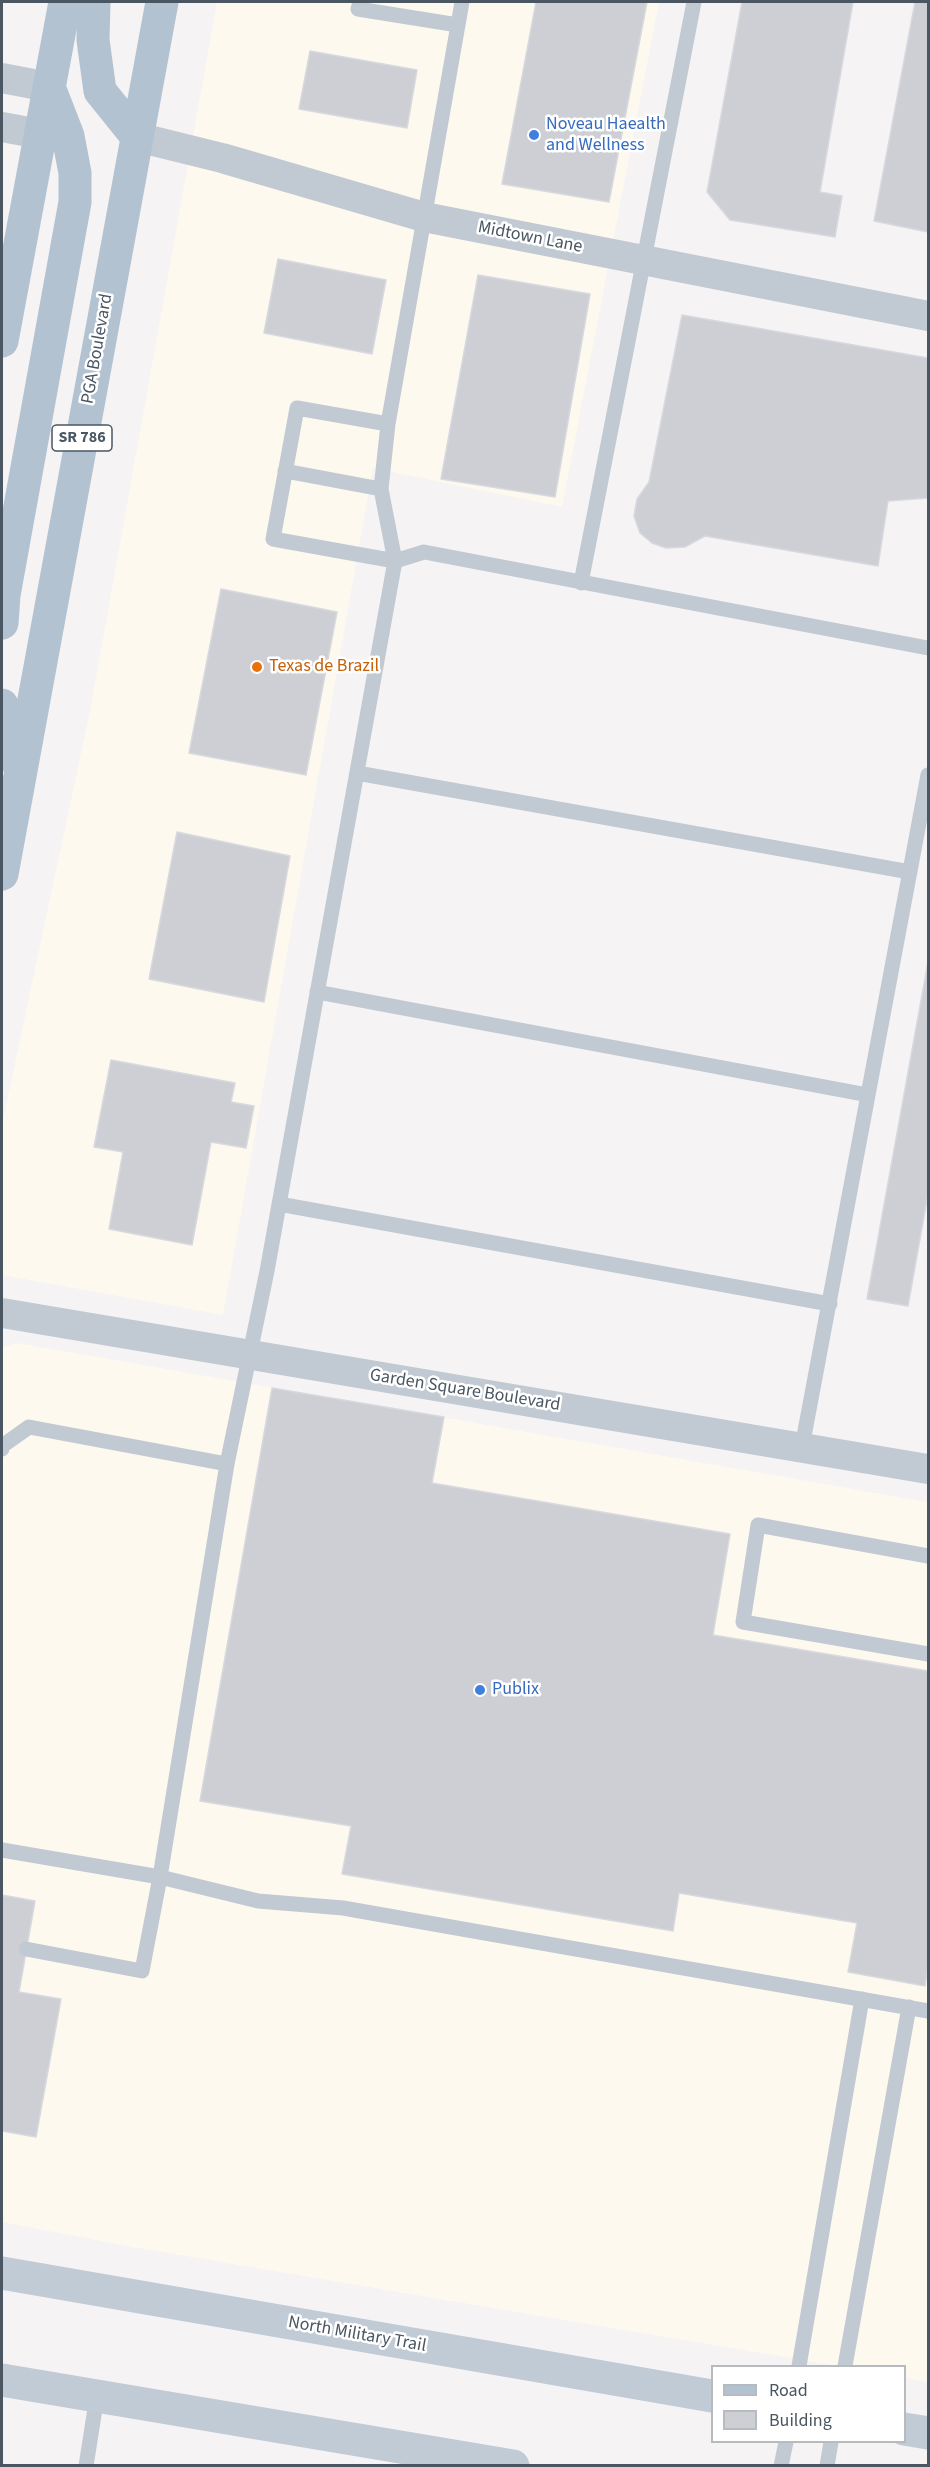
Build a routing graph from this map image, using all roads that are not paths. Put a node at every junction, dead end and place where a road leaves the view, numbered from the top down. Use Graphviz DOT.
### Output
graph roads {
  1 [pos="64,2"];
  2 [pos="94,2"];
  3 [pos="162,2"];
  4 [pos="360,2"];
  5 [pos="462,2"];
  6 [pos="694,2"];
  7 [pos="458,25"];
  8 [pos="2,78"];
  9 [pos="49,87"];
  10 [pos="2,127"];
  11 [pos="40,134"];
  12 [pos="137,137"];
  13 [pos="424,217"];
  14 [pos="644,260"];
  15 [pos="928,316"];
  16 [pos="2,341"];
  17 [pos="388,424"];
  18 [pos="285,471"];
  19 [pos="381,489"];
  20 [pos="395,561"];
  21 [pos="581,583"];
  22 [pos="2,623"];
  23 [pos="928,648"];
  24 [pos="2,705"];
  25 [pos="20,771"];
  26 [pos="357,774"];
  27 [pos="928,775"];
  28 [pos="910,872"];
  29 [pos="2,874"];
  30 [pos="317,992"];
  31 [pos="868,1095"];
  32 [pos="279,1204"];
  33 [pos="830,1304"];
  34 [pos="2,1313"];
  35 [pos="248,1355"];
  36 [pos="802,1448"];
  37 [pos="2,1449"];
  38 [pos="227,1464"];
  39 [pos="928,1469"];
  40 [pos="928,1556"];
  41 [pos="928,1654"];
  42 [pos="2,1850"];
  43 [pos="160,1877"];
  44 [pos="26,1949"];
  45 [pos="862,2000"];
  46 [pos="909,2007"];
  47 [pos="928,2011"];
  48 [pos="2,2273"];
  49 [pos="800,2365"];
  50 [pos="845,2365"];
  51 [pos="2,2380"];
  52 [pos="97,2396"];
  53 [pos="711,2396"];
  54 [pos="906,2429"];
  55 [pos="928,2433"];
  56 [pos="786,2443"];
  57 [pos="831,2443"];
  58 [pos="86,2466"];
  59 [pos="513,2466"];
  60 [pos="781,2466"];
  61 [pos="827,2466"];
  1 -- 9 [label="main road"];
  2 -- 12 [label="main road"];
  3 -- 12 [label="main road, PGA Boulevard / SR 786"];
  4 -- 7 [label="lane"];
  5 -- 7 [label="lane"];
  6 -- 14 [label="lane"];
  7 -- 13 [label="lane"];
  8 -- 9 [label="street"];
  9 -- 11 [label="main road"];
  9 -- 22 [label="main road"];
  10 -- 11 [label="street"];
  11 -- 16 [label="main road"];
  12 -- 13 [label="street, Midtown Lane"];
  12 -- 25 [label="main road, PGA Boulevard / SR 786"];
  13 -- 14 [label="street, Midtown Lane"];
  13 -- 17 [label="lane"];
  14 -- 15 [label="street, Midtown Lane"];
  14 -- 21 [label="lane"];
  17 -- 18 [label="lane"];
  17 -- 19 [label="lane"];
  18 -- 19 [label="lane"];
  18 -- 20 [label="lane"];
  19 -- 20 [label="lane"];
  20 -- 21 [label="lane"];
  20 -- 26 [label="lane"];
  21 -- 23 [label="lane"];
  24 -- 25 [label="main road"];
  25 -- 29 [label="main road, PGA Boulevard / SR 786"];
  26 -- 28 [label="lane"];
  26 -- 30 [label="lane"];
  27 -- 28 [label="lane"];
  28 -- 31 [label="lane"];
  30 -- 31 [label="lane"];
  30 -- 32 [label="lane"];
  31 -- 33 [label="lane"];
  32 -- 33 [label="lane"];
  32 -- 35 [label="lane"];
  33 -- 36 [label="lane"];
  34 -- 35 [label="street, Garden Square Boulevard"];
  35 -- 36 [label="street, Garden Square Boulevard"];
  35 -- 38 [label="lane"];
  36 -- 39 [label="street, Garden Square Boulevard"];
  37 -- 38 [label="lane"];
  38 -- 43 [label="lane"];
  40 -- 41 [label="lane"];
  42 -- 43 [label="lane"];
  43 -- 44 [label="lane"];
  43 -- 45 [label="lane"];
  45 -- 46 [label="lane"];
  45 -- 49 [label="lane"];
  46 -- 47 [label="lane"];
  46 -- 50 [label="lane"];
  48 -- 53 [label="main road, North Military Trail"];
  51 -- 52 [label="main road"];
  52 -- 58 [label="lane"];
  52 -- 59 [label="main road"];
  54 -- 55 [label="main road"];
  56 -- 60 [label="lane"];
  57 -- 61 [label="lane"];
}
